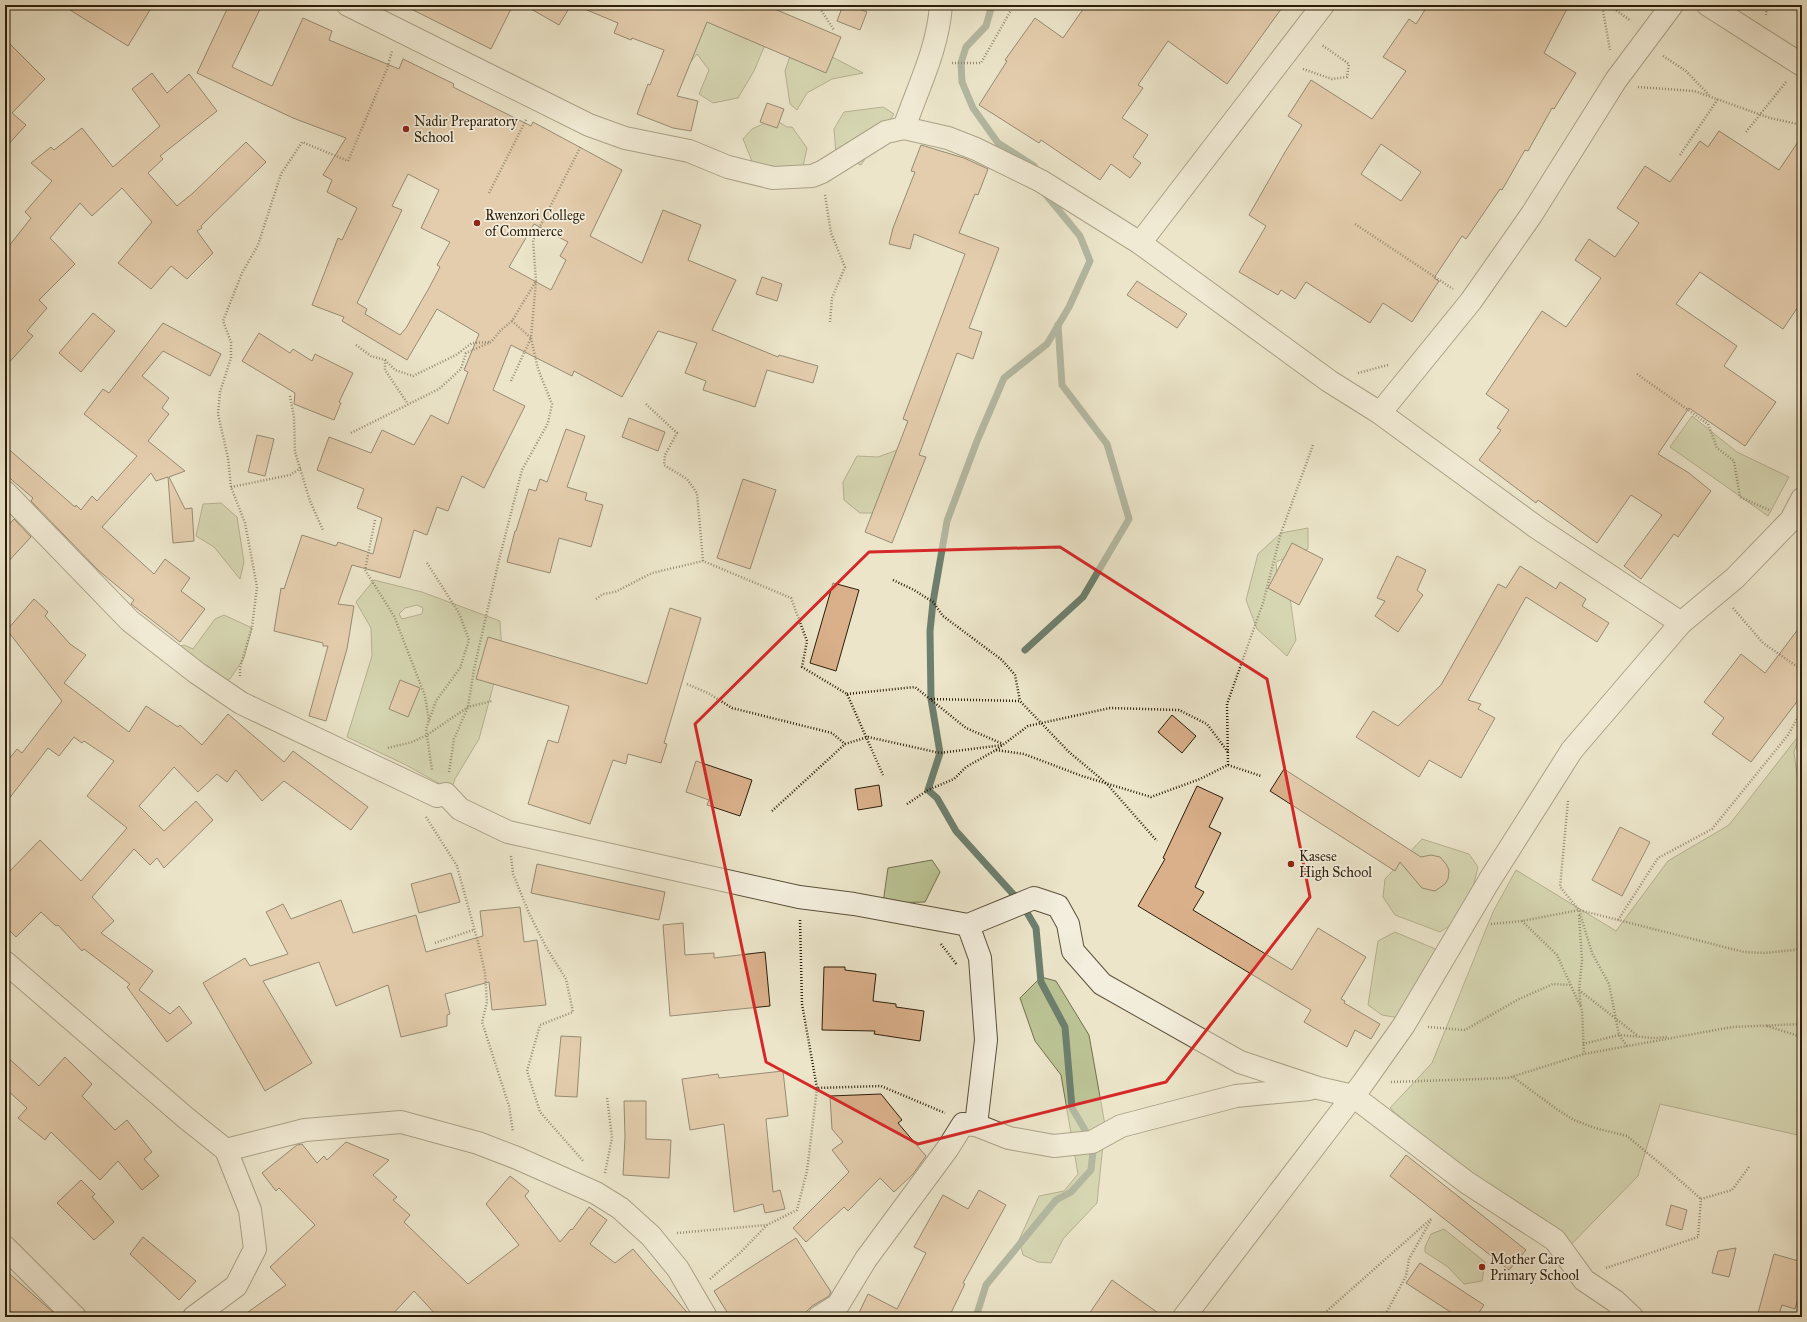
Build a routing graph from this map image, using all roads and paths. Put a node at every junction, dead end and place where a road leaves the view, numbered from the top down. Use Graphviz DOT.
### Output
graph roads {
  1 [pos="822,5"];
  2 [pos="941,5"];
  3 [pos="1014,5"];
  4 [pos="1323,5"];
  5 [pos="1602,5"];
  6 [pos="1672,5"];
  7 [pos="1708,5"];
  8 [pos="358,7"];
  9 [pos="398,29"];
  10 [pos="834,30"];
  11 [pos="1304,31"];
  12 [pos="1282,61"];
  13 [pos="929,64"];
  14 [pos="1796,72"];
  15 [pos="1616,80"];
  16 [pos="1718,100"];
  17 [pos="530,111"];
  18 [pos="1761,115"];
  19 [pos="589,125"];
  20 [pos="1802,125"];
  21 [pos="904,128"];
  22 [pos="1746,132"];
  23 [pos="1680,155"];
  24 [pos="822,172"];
  25 [pos="489,193"];
  26 [pos="1355,224"];
  27 [pos="1140,243"];
  28 [pos="536,281"];
  29 [pos="1471,301"];
  30 [pos="512,321"];
  31 [pos="830,322"];
  32 [pos="530,338"];
  33 [pos="491,342"];
  34 [pos="356,345"];
  35 [pos="385,360"];
  36 [pos="1393,364"];
  37 [pos="1637,374"];
  38 [pos="511,381"];
  39 [pos="1329,381"];
  40 [pos="290,396"];
  41 [pos="408,404"];
  42 [pos="646,404"];
  43 [pos="1380,413"];
  44 [pos="351,433"];
  45 [pos="1313,445"];
  46 [pos="301,468"];
  47 [pos="231,487"];
  48 [pos="5,492"];
  49 [pos="1802,499"];
  50 [pos="375,520"];
  51 [pos="1797,521"];
  52 [pos="323,530"];
  53 [pos="703,561"];
  54 [pos="427,563"];
  55 [pos="893,580"];
  56 [pos="1719,592"];
  57 [pos="596,599"];
  58 [pos="1680,623"];
  59 [pos="1802,670"];
  60 [pos="687,684"];
  61 [pos="847,694"];
  62 [pos="931,699"];
  63 [pos="492,701"];
  64 [pos="1020,701"];
  65 [pos="241,703"];
  66 [pos="468,707"];
  67 [pos="1802,710"];
  68 [pos="429,721"];
  69 [pos="1041,723"];
  70 [pos="427,735"];
  71 [pos="868,738"];
  72 [pos="845,744"];
  73 [pos="1004,745"];
  74 [pos="996,750"];
  75 [pos="1228,752"];
  76 [pos="353,756"];
  77 [pos="1228,765"];
  78 [pos="883,775"];
  79 [pos="1261,776"];
  80 [pos="1106,783"];
  81 [pos="1568,794"];
  82 [pos="442,795"];
  83 [pos="906,804"];
  84 [pos="772,811"];
  85 [pos="426,817"];
  86 [pos="508,832"];
  87 [pos="1157,841"];
  88 [pos="799,897"];
  89 [pos="1578,910"];
  90 [pos="1799,918"];
  91 [pos="1618,920"];
  92 [pos="1522,921"];
  93 [pos="1802,921"];
  94 [pos="968,925"];
  95 [pos="1462,926"];
  96 [pos="473,930"];
  97 [pos="938,941"];
  98 [pos="435,943"];
  99 [pos="1802,949"];
  100 [pos="5,962"];
  101 [pos="961,970"];
  102 [pos="1570,985"];
  103 [pos="1579,990"];
  104 [pos="1582,1010"];
  105 [pos="1616,1020"];
  106 [pos="1802,1024"];
  107 [pos="1404,1025"];
  108 [pos="1765,1026"];
  109 [pos="1619,1035"];
  110 [pos="1638,1036"];
  111 [pos="1681,1036"];
  112 [pos="1802,1037"];
  113 [pos="1583,1044"];
  114 [pos="1627,1046"];
  115 [pos="1584,1054"];
  116 [pos="1513,1077"];
  117 [pos="817,1088"];
  118 [pos="1318,1088"];
  119 [pos="1358,1089"];
  120 [pos="607,1097"];
  121 [pos="969,1124"];
  122 [pos="226,1150"];
  123 [pos="517,1158"];
  124 [pos="587,1165"];
  125 [pos="1749,1167"];
  126 [pos="596,1194"];
  127 [pos="1701,1199"];
  128 [pos="767,1225"];
  129 [pos="651,1236"];
  130 [pos="5,1247"];
  131 [pos="1584,1280"];
  132 [pos="693,1294"];
  133 [pos="75,1317"];
  134 [pos="194,1317"];
  135 [pos="706,1317"];
  136 [pos="819,1317"];
  137 [pos="1184,1317"];
  138 [pos="1320,1317"];
  139 [pos="1384,1317"];
  140 [pos="1632,1317"];
  1 -- 10 [label="path"];
  2 -- 13 [label="street"];
  3 -- 13 [label="path"];
  4 -- 11 [label="street"];
  5 -- 15 [label="path"];
  6 -- 15 [label="street"];
  7 -- 14 [label="street"];
  8 -- 9 [label="street"];
  9 -- 19 [label="street"];
  9 -- 47 [label="path"];
  11 -- 12 [label="street"];
  11 -- 12 [label="path"];
  12 -- 27 [label="street"];
  13 -- 21 [label="street"];
  14 -- 18 [label="path"];
  15 -- 16 [label="path"];
  15 -- 29 [label="street"];
  16 -- 18 [label="path"];
  16 -- 23 [label="path"];
  17 -- 25 [label="path"];
  18 -- 20 [label="path"];
  18 -- 22 [label="path"];
  19 -- 24 [label="street"];
  19 -- 28 [label="path"];
  21 -- 24 [label="street"];
  21 -- 27 [label="street"];
  24 -- 31 [label="path"];
  26 -- 29 [label="path"];
  27 -- 39 [label="street"];
  28 -- 30 [label="path"];
  28 -- 32 [label="path"];
  29 -- 43 [label="street"];
  30 -- 32 [label="path"];
  30 -- 33 [label="path"];
  32 -- 38 [label="path"];
  32 -- 66 [label="path"];
  33 -- 35 [label="path"];
  33 -- 41 [label="path"];
  34 -- 35 [label="path"];
  35 -- 41 [label="path"];
  36 -- 39 [label="path"];
  37 -- 51 [label="path"];
  39 -- 43 [label="street"];
  40 -- 46 [label="path"];
  41 -- 44 [label="path"];
  42 -- 53 [label="path"];
  43 -- 58 [label="street"];
  45 -- 75 [label="path"];
  46 -- 47 [label="path"];
  46 -- 52 [label="path"];
  47 -- 65 [label="path"];
  48 -- 65 [label="street"];
  49 -- 51 [label="street"];
  50 -- 68 [label="path"];
  51 -- 56 [label="street"];
  53 -- 57 [label="path"];
  53 -- 61 [label="path"];
  54 -- 68 [label="path"];
  55 -- 64 [label="path"];
  56 -- 58 [label="street"];
  56 -- 59 [label="path"];
  58 -- 95 [label="street"];
  60 -- 72 [label="path"];
  61 -- 62 [label="path"];
  61 -- 71 [label="path"];
  62 -- 64 [label="path"];
  62 -- 73 [label="path"];
  63 -- 66 [label="path"];
  64 -- 69 [label="path"];
  65 -- 76 [label="street"];
  66 -- 70 [label="path"];
  66 -- 82 [label="path"];
  67 -- 91 [label="path"];
  68 -- 70 [label="path"];
  69 -- 73 [label="path"];
  69 -- 75 [label="path"];
  69 -- 80 [label="path"];
  70 -- 76 [label="path"];
  70 -- 82 [label="path"];
  71 -- 72 [label="path"];
  71 -- 73 [label="path"];
  71 -- 78 [label="path"];
  72 -- 84 [label="path"];
  73 -- 74 [label="path"];
  74 -- 80 [label="path"];
  74 -- 83 [label="path"];
  75 -- 77 [label="path"];
  76 -- 82 [label="street"];
  77 -- 79 [label="path"];
  77 -- 80 [label="path"];
  80 -- 87 [label="path"];
  81 -- 89 [label="path"];
  82 -- 86 [label="street"];
  85 -- 96 [label="path"];
  86 -- 88 [label="street"];
  86 -- 124 [label="path"];
  88 -- 94 [label="street"];
  88 -- 117 [label="path"];
  89 -- 91 [label="path"];
  89 -- 92 [label="path"];
  89 -- 103 [label="path"];
  89 -- 105 [label="path"];
  90 -- 93 [label="path"];
  91 -- 99 [label="path"];
  92 -- 95 [label="path"];
  92 -- 102 [label="path"];
  94 -- 118 [label="street"];
  94 -- 121 [label="street"];
  95 -- 107 [label="street"];
  96 -- 98 [label="path"];
  96 -- 123 [label="path"];
  97 -- 101 [label="path"];
  100 -- 122 [label="street"];
  102 -- 104 [label="path"];
  102 -- 107 [label="path"];
  103 -- 104 [label="path"];
  103 -- 105 [label="path"];
  104 -- 113 [label="path"];
  105 -- 109 [label="path"];
  105 -- 110 [label="path"];
  106 -- 108 [label="path"];
  107 -- 119 [label="street"];
  108 -- 111 [label="path"];
  108 -- 112 [label="path"];
  109 -- 110 [label="path"];
  109 -- 113 [label="path"];
  109 -- 114 [label="path"];
  110 -- 111 [label="path"];
  111 -- 114 [label="path"];
  113 -- 115 [label="path"];
  114 -- 115 [label="path"];
  115 -- 116 [label="path"];
  116 -- 119 [label="path"];
  116 -- 127 [label="path"];
  117 -- 121 [label="path"];
  117 -- 128 [label="path"];
  118 -- 119 [label="street"];
  118 -- 121 [label="street"];
  119 -- 131 [label="street"];
  119 -- 137 [label="street"];
  120 -- 126 [label="path"];
  121 -- 136 [label="street"];
  122 -- 123 [label="street"];
  122 -- 134 [label="street"];
  123 -- 126 [label="street"];
  125 -- 127 [label="path"];
  126 -- 129 [label="street"];
  127 -- 131 [label="path"];
  128 -- 129 [label="path"];
  128 -- 132 [label="path"];
  129 -- 132 [label="street"];
  130 -- 133 [label="street"];
  131 -- 140 [label="street"];
  132 -- 135 [label="street"];
  138 -- 139 [label="path"];
}
